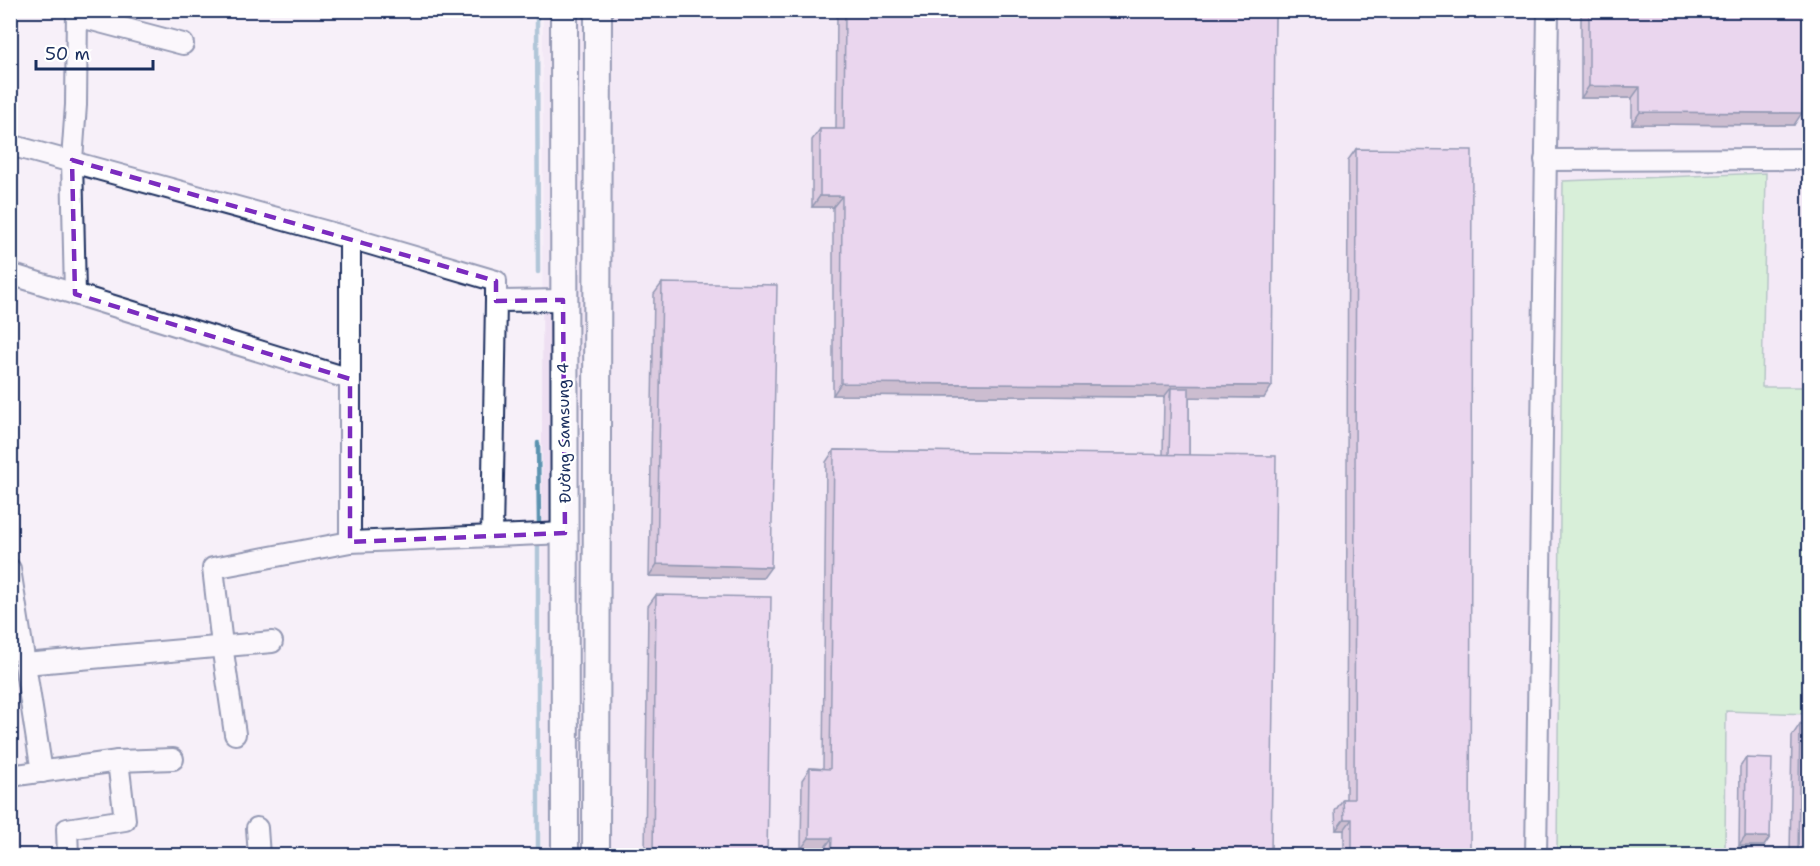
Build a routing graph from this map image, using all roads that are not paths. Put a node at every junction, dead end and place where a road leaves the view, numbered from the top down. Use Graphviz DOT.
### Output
graph roads {
  1 [pos="564,10"];
  2 [pos="598,10"];
  3 [pos="1548,10"];
  4 [pos="76,13"];
  5 [pos="183,44"];
  6 [pos="10,145"];
  7 [pos="1809,159"];
  8 [pos="72,160"];
  9 [pos="1545,160"];
  10 [pos="563,171"];
  11 [pos="598,172"];
  12 [pos="350,238"];
  13 [pos="10,274"];
  14 [pos="75,294"];
  15 [pos="597,299"];
  16 [pos="563,300"];
  17 [pos="496,301"];
  18 [pos="350,379"];
  19 [pos="565,533"];
  20 [pos="492,536"];
  21 [pos="350,542"];
  22 [pos="10,569"];
  23 [pos="272,642"];
  24 [pos="222,645"];
  25 [pos="25,664"];
  26 [pos="235,734"];
  27 [pos="173,759"];
  28 [pos="118,761"];
  29 [pos="42,772"];
  30 [pos="10,776"];
  31 [pos="257,828"];
  32 [pos="68,855"];
  33 [pos="259,855"];
  34 [pos="565,855"];
  35 [pos="596,855"];
  36 [pos="1536,855"];
  1 -- 10 [label="main road, Đường Samsung 4"];
  2 -- 11 [label="main road, Đường Samsung 4"];
  3 -- 9 [label="street"];
  4 -- 5 [label="street"];
  4 -- 8 [label="street"];
  6 -- 8 [label="street"];
  7 -- 9 [label="street"];
  8 -- 12 [label="street"];
  8 -- 14 [label="street"];
  9 -- 36 [label="street"];
  10 -- 11 [label="main road"];
  10 -- 16 [label="main road, Đường Samsung 4"];
  11 -- 15 [label="main road, Đường Samsung 4"];
  12 -- 17 [label="street"];
  12 -- 18 [label="street"];
  13 -- 14 [label="street"];
  14 -- 18 [label="street"];
  15 -- 16 [label="main road"];
  15 -- 35 [label="main road, Đường Samsung 4"];
  16 -- 17 [label="street"];
  16 -- 19 [label="main road, Đường Samsung 4"];
  17 -- 20 [label="street"];
  18 -- 21 [label="street"];
  19 -- 20 [label="street"];
  19 -- 34 [label="main road, Đường Samsung 4"];
  20 -- 21 [label="street"];
  21 -- 24 [label="street"];
  22 -- 25 [label="street"];
  23 -- 24 [label="street"];
  24 -- 25 [label="street"];
  24 -- 26 [label="street"];
  25 -- 29 [label="street"];
  27 -- 28 [label="street"];
  28 -- 29 [label="street"];
  28 -- 32 [label="street"];
  29 -- 30 [label="street"];
  31 -- 33 [label="street"];
}
